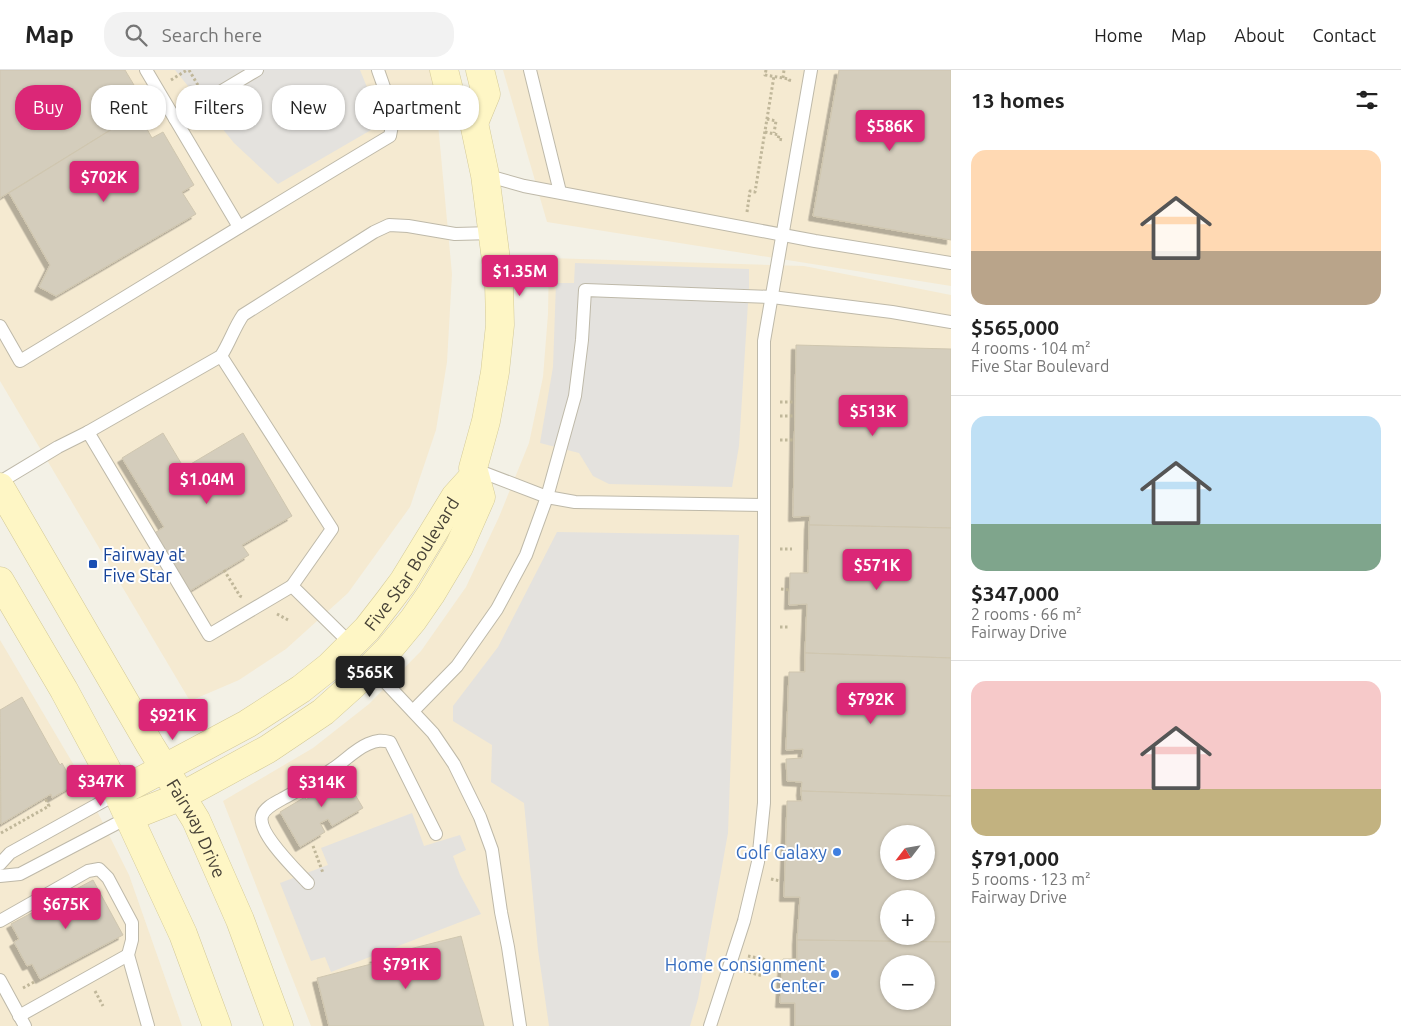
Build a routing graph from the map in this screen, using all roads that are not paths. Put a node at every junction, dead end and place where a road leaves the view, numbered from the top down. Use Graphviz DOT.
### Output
graph roads {
  1 [pos="146,70"];
  2 [pos="257,70"];
  3 [pos="378,70"];
  4 [pos="444,70"];
  5 [pos="480,70"];
  6 [pos="530,70"];
  7 [pos="811,70"];
  8 [pos="448,85"];
  9 [pos="479,112"];
  10 [pos="175,119"];
  11 [pos="475,130"];
  12 [pos="486,175"];
  13 [pos="560,192"];
  14 [pos="239,226"];
  15 [pos="493,233"];
  16 [pos="782,234"];
  17 [pos="951,263"];
  18 [pos="772,297"];
  19 [pos="951,322"];
  20 [pos="0,326"];
  21 [pos="221,356"];
  22 [pos="88,432"];
  23 [pos="473,472"];
  24 [pos="0,482"];
  25 [pos="0,487"];
  26 [pos="547,498"];
  27 [pos="763,505"];
  28 [pos="0,581"];
  29 [pos="292,586"];
  30 [pos="352,645"];
  31 [pos="371,667"];
  32 [pos="413,711"];
  33 [pos="165,768"];
  34 [pos="118,793"];
  35 [pos="182,796"];
  36 [pos="129,817"];
  37 [pos="436,834"];
  38 [pos="0,864"];
  39 [pos="0,876"];
  40 [pos="308,884"];
  41 [pos="0,921"];
  42 [pos="128,955"];
  43 [pos="0,980"];
  44 [pos="22,1021"];
  45 [pos="148,1026"];
  46 [pos="217,1026"];
  47 [pos="279,1026"];
  48 [pos="520,1026"];
  49 [pos="710,1026"];
  1 -- 10 [label="lane"];
  2 -- 10 [label="lane"];
  3 -- 14 [label="lane"];
  4 -- 8 [label="street"];
  5 -- 9 [label="street"];
  6 -- 13 [label="lane"];
  7 -- 16 [label="lane"];
  10 -- 14 [label="lane"];
  11 -- 12 [label="street, Five Star Boulevard"];
  12 -- 13 [label="lane"];
  12 -- 15 [label="street, Five Star Boulevard"];
  13 -- 16 [label="lane"];
  14 -- 20 [label="lane"];
  15 -- 21 [label="lane"];
  15 -- 23 [label="street, Five Star Boulevard"];
  16 -- 17 [label="lane"];
  16 -- 18 [label="lane"];
  18 -- 19 [label="lane"];
  18 -- 26 [label="lane"];
  18 -- 27 [label="lane"];
  21 -- 22 [label="lane"];
  21 -- 29 [label="lane"];
  22 -- 24 [label="lane"];
  22 -- 29 [label="lane"];
  23 -- 26 [label="lane"];
  23 -- 30 [label="street, Five Star Boulevard"];
  23 -- 31 [label="street, Five Star Boulevard"];
  25 -- 33 [label="street, Fairway Drive"];
  26 -- 27 [label="lane"];
  26 -- 32 [label="lane"];
  27 -- 49 [label="lane"];
  28 -- 34 [label="street"];
  29 -- 30 [label="lane"];
  30 -- 33 [label="street, Five Star Boulevard"];
  31 -- 32 [label="lane"];
  31 -- 35 [label="street, Five Star Boulevard"];
  32 -- 48 [label="lane"];
  33 -- 34 [label="street, Five Star Boulevard"];
  33 -- 35 [label="street, Fairway Drive"];
  34 -- 36 [label="street"];
  34 -- 38 [label="lane"];
  35 -- 36 [label="street, Five Star Boulevard"];
  35 -- 47 [label="street, Fairway Drive"];
  36 -- 39 [label="lane"];
  36 -- 46 [label="street"];
  37 -- 40 [label="lane"];
  41 -- 42 [label="lane"];
  42 -- 44 [label="lane"];
  42 -- 45 [label="lane"];
  43 -- 44 [label="lane"];
}
